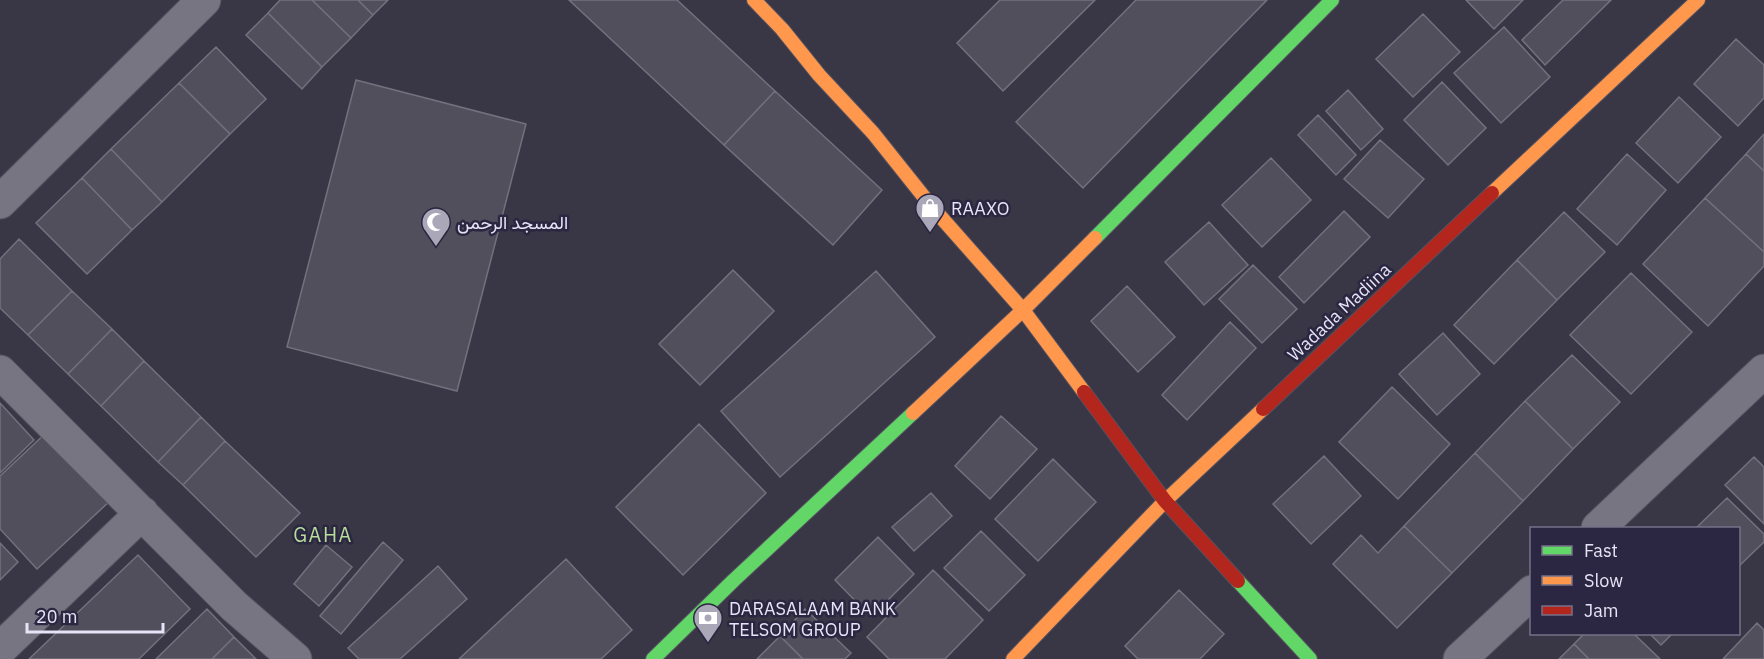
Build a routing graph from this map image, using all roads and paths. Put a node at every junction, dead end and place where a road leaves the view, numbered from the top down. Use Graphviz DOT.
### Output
graph roads {
  1 [pos="204,0"];
  2 [pos="754,0"];
  3 [pos="1332,0"];
  4 [pos="1698,0"];
  5 [pos="0,202"];
  6 [pos="1023,310"];
  7 [pos="1764,371"];
  8 [pos="0,372"];
  9 [pos="1165,501"];
  10 [pos="142,513"];
  11 [pos="1599,527"];
  12 [pos="1530,594"];
  13 [pos="0,649"];
  14 [pos="295,659"];
  15 [pos="653,659"];
  16 [pos="1013,659"];
  17 [pos="1310,659"];
  18 [pos="1460,659"];
  1 -- 5 [label="street"];
  2 -- 6 [label="street"];
  3 -- 6 [label="street"];
  4 -- 9 [label="street, Wadada Madiina"];
  6 -- 9 [label="street"];
  6 -- 15 [label="street"];
  7 -- 11 [label="street"];
  8 -- 10 [label="street"];
  9 -- 16 [label="street, Wadada Madiina"];
  9 -- 17 [label="street"];
  10 -- 13 [label="street"];
  10 -- 14 [label="street"];
  12 -- 18 [label="street"];
}
